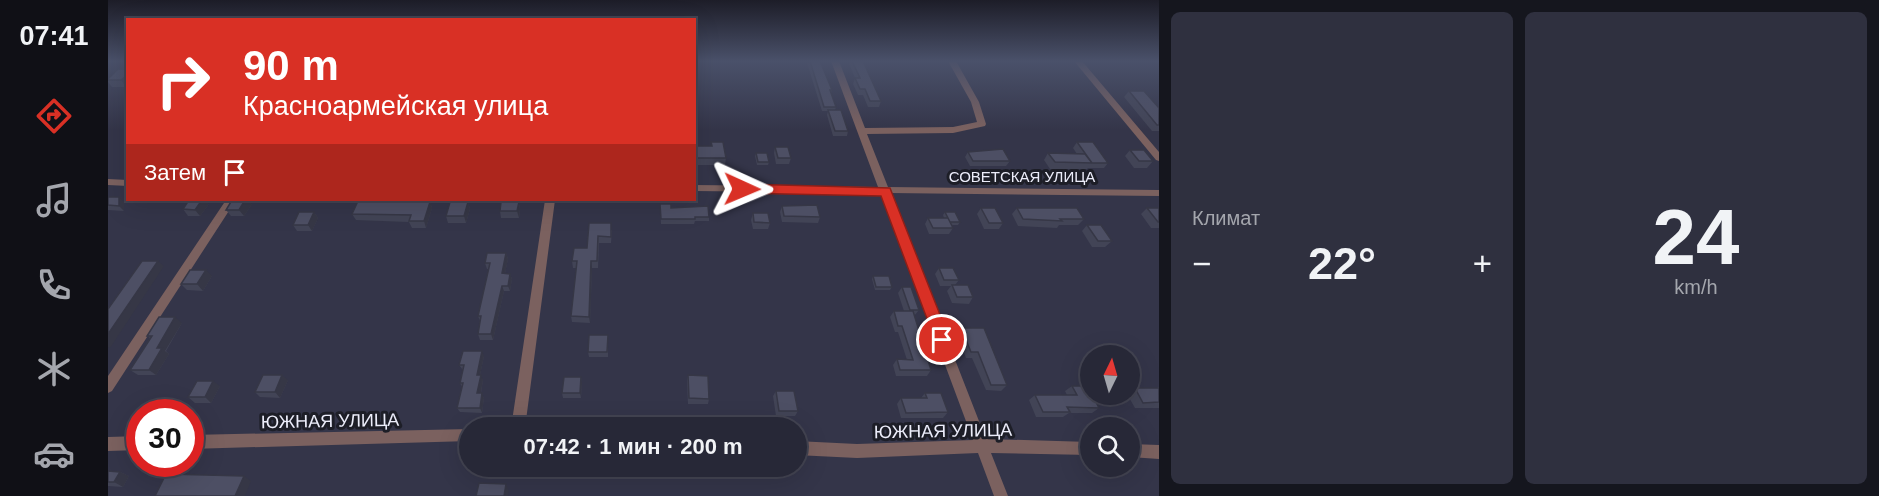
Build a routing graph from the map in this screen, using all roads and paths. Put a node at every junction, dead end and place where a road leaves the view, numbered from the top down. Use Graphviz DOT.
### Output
graph roads {
  1 [pos="844,84"];
  2 [pos="965,84"];
  3 [pos="1097,84"];
  4 [pos="862,131"];
  5 [pos="1159,158"];
  6 [pos="108,182"];
  7 [pos="126,183"];
  8 [pos="696,188"];
  9 [pos="885,191"];
  10 [pos="1159,193"];
  11 [pos="230,201"];
  12 [pos="550,201"];
  13 [pos="108,387"];
  14 [pos="520,417"];
  15 [pos="459,435"];
  16 [pos="204,442"];
  17 [pos="126,443"];
  18 [pos="108,444"];
  19 [pos="983,446"];
  20 [pos="807,449"];
  21 [pos="1080,449"];
  22 [pos="1140,451"];
  23 [pos="1159,452"];
  24 [pos="1001,496"];
  1 -- 4 [label="street"];
  2 -- 4 [label="street"];
  3 -- 5 [label="street"];
  4 -- 9 [label="street"];
  6 -- 7 [label="street"];
  8 -- 9 [label="street, СОВЕТСКАЯ УЛИЦА"];
  9 -- 10 [label="street, СОВЕТСКАЯ УЛИЦА"];
  9 -- 19 [label="street"];
  11 -- 13 [label="street"];
  12 -- 14 [label="street"];
  15 -- 16 [label="street, ЮЖНАЯ УЛИЦА"];
  17 -- 18 [label="street"];
  19 -- 20 [label="street, ЮЖНАЯ УЛИЦА"];
  19 -- 21 [label="street, ЮЖНАЯ УЛИЦА"];
  19 -- 24 [label="street"];
  22 -- 23 [label="street"];
}
